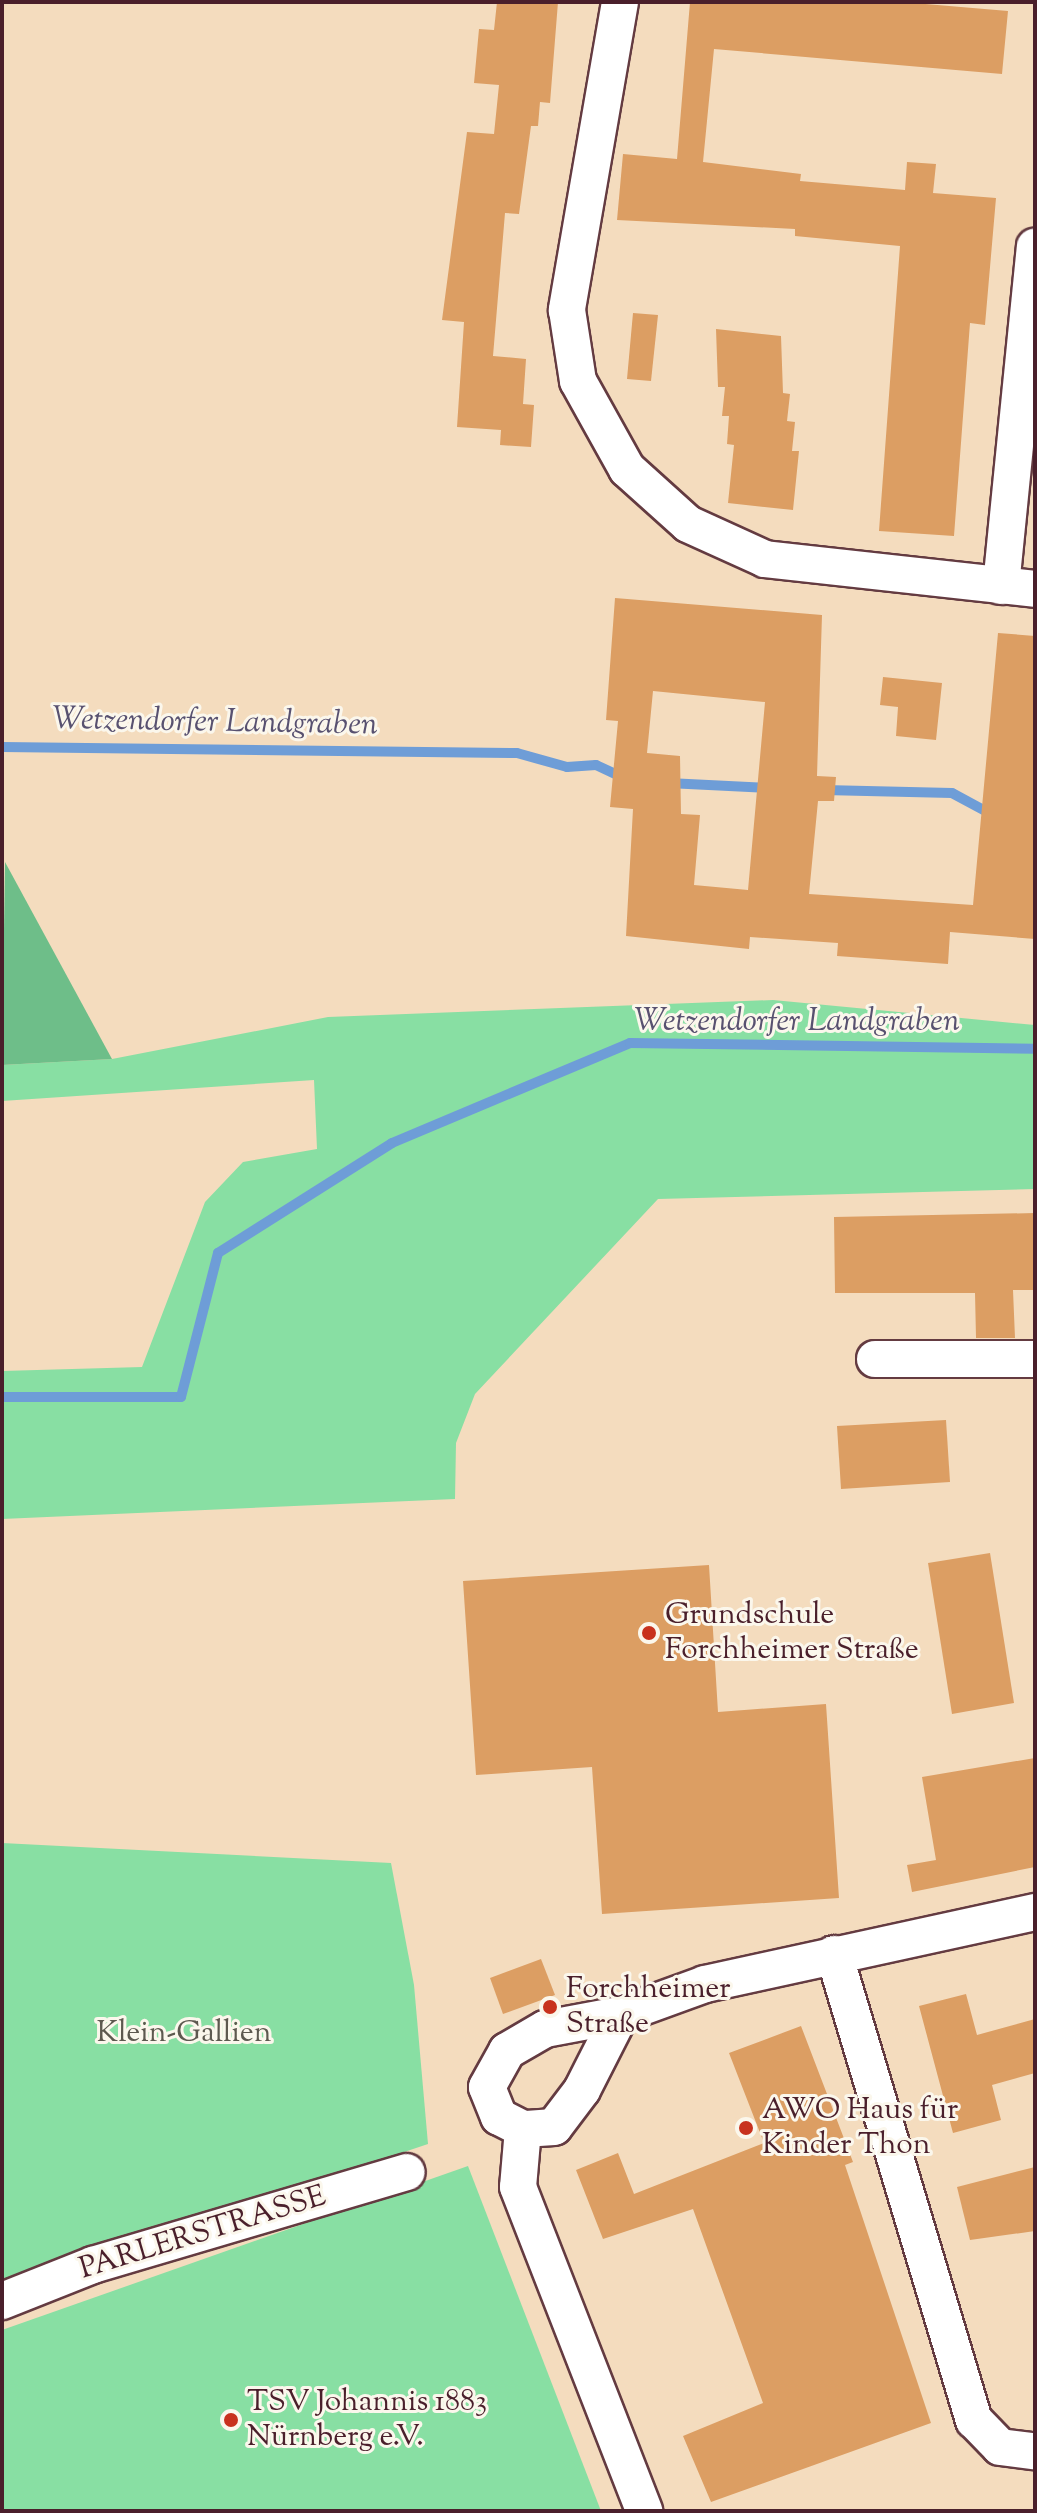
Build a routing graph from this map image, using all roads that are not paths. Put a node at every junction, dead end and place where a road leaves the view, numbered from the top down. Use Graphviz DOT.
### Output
graph roads {
  1 [pos="620,2"];
  2 [pos="1035,247"];
  3 [pos="1018,587"];
  4 [pos="875,1359"];
  5 [pos="1035,1359"];
  6 [pos="1035,1912"];
  7 [pos="834,1954"];
  8 [pos="620,2015"];
  9 [pos="523,2129"];
  10 [pos="406,2172"];
  11 [pos="2,2301"];
  12 [pos="1035,2451"];
  13 [pos="644,2511"];
  1 -- 3 [label="street"];
  2 -- 3 [label="street"];
  4 -- 5 [label="street"];
  6 -- 7 [label="street"];
  7 -- 8 [label="street"];
  7 -- 12 [label="street"];
  8 -- 9 [label="street"];
  8 -- 9 [label="street"];
  9 -- 13 [label="street"];
  10 -- 11 [label="street, PARLERSTRASSE"];
}
